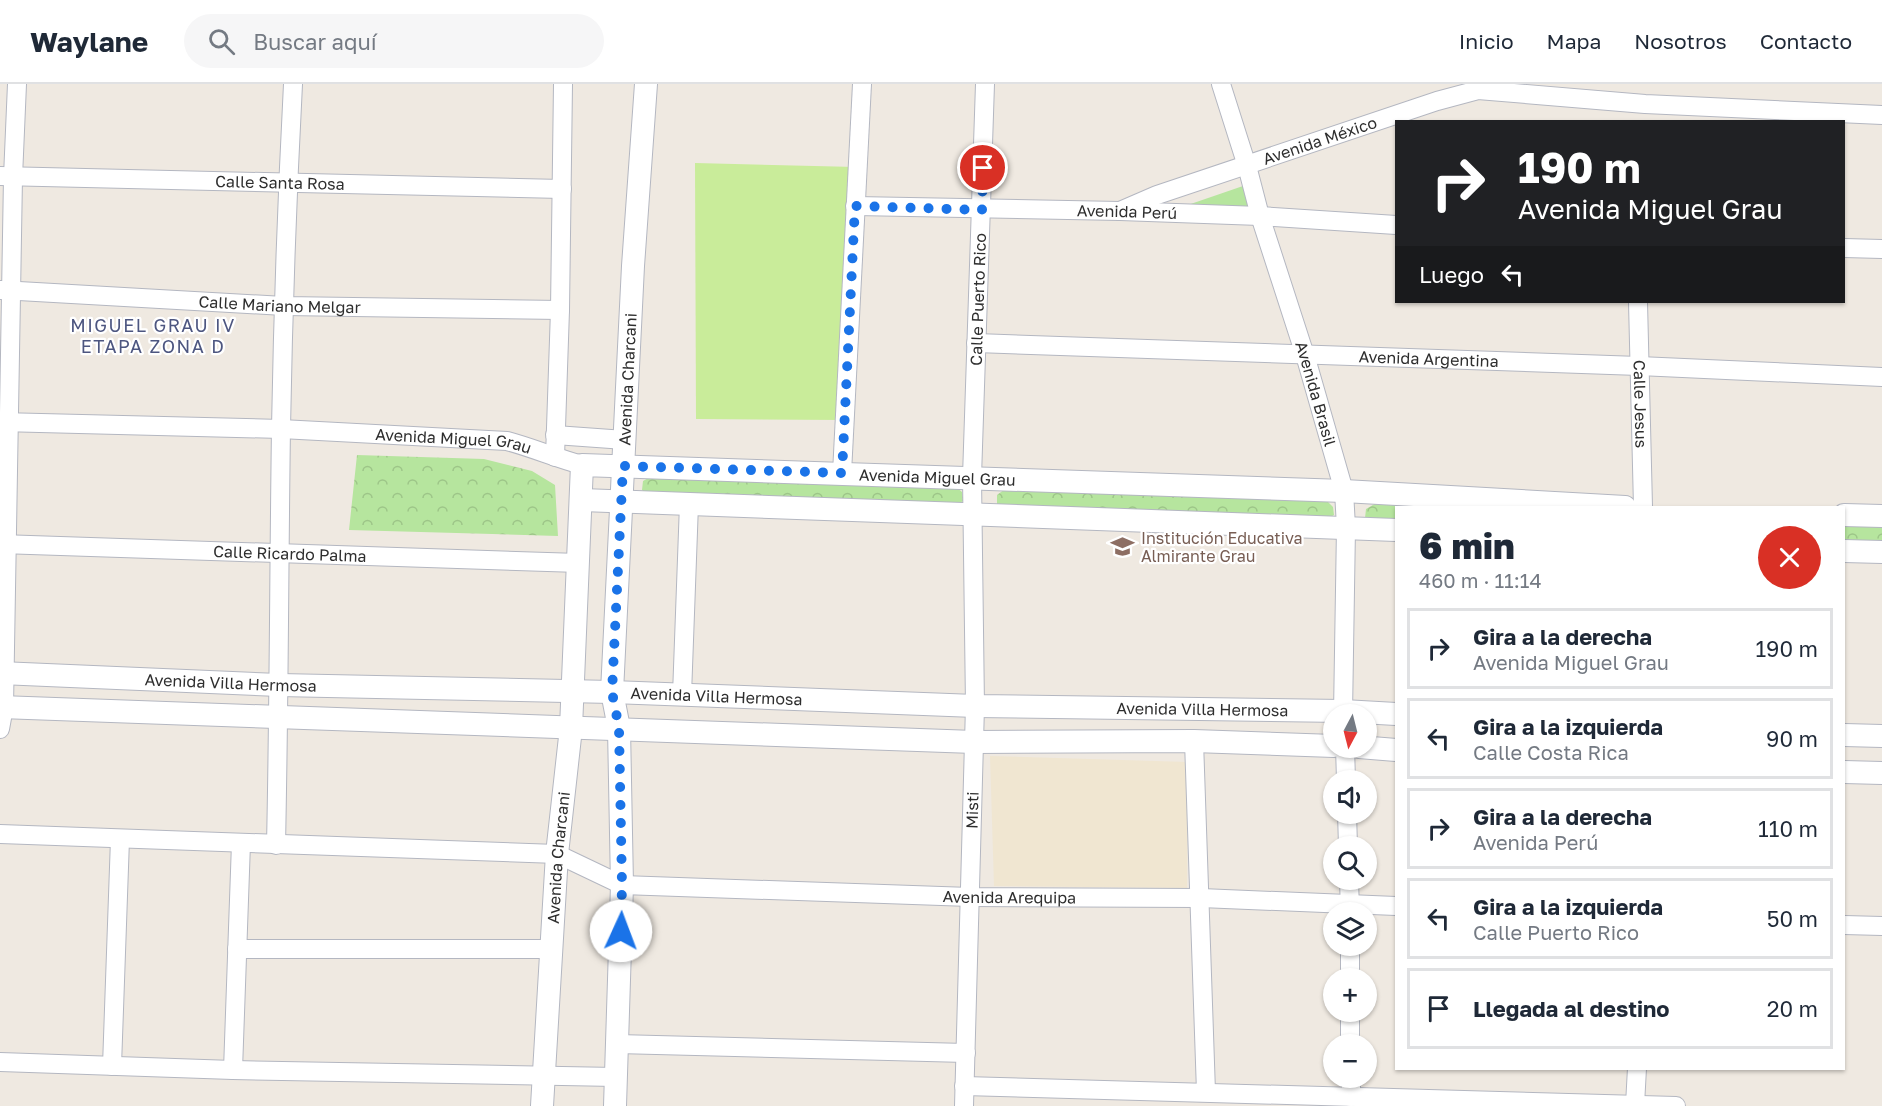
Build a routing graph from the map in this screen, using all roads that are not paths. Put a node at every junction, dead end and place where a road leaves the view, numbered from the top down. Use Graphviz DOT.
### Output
graph roads {
  1 [pos="17,84"];
  2 [pos="293,84"];
  3 [pos="563,84"];
  4 [pos="646,84"];
  5 [pos="862,84"];
  6 [pos="985,84"];
  7 [pos="1221,84"];
  8 [pos="1477,87"];
  9 [pos="1882,115"];
  10 [pos="1247,166"];
  11 [pos="6,176"];
  12 [pos="288,182"];
  13 [pos="562,189"];
  14 [pos="855,206"];
  15 [pos="982,210"];
  16 [pos="1120,211"];
  17 [pos="1260,216"];
  18 [pos="1395,225"];
  19 [pos="1845,248"];
  20 [pos="1882,249"];
  21 [pos="6,291"];
  22 [pos="1638,303"];
  23 [pos="284,306"];
  24 [pos="560,310"];
  25 [pos="976,343"];
  26 [pos="1305,355"];
  27 [pos="1639,366"];
  28 [pos="1882,377"];
  29 [pos="5,422"];
  30 [pos="281,429"];
  31 [pos="555,435"];
  32 [pos="625,440"];
  33 [pos="555,458"];
  34 [pos="582,465"];
  35 [pos="623,466"];
  36 [pos="842,473"];
  37 [pos="972,477"];
  38 [pos="1344,491"];
  39 [pos="582,500"];
  40 [pos="623,501"];
  41 [pos="688,504"];
  42 [pos="1607,506"];
  43 [pos="1643,506"];
  44 [pos="1845,514"];
  45 [pos="972,515"];
  46 [pos="1882,516"];
  47 [pos="1346,527"];
  48 [pos="1395,530"];
  49 [pos="4,544"];
  50 [pos="1845,551"];
  51 [pos="280,552"];
  52 [pos="1882,552"];
  53 [pos="579,563"];
  54 [pos="2,673"];
  55 [pos="279,685"];
  56 [pos="573,692"];
  57 [pos="612,692"];
  58 [pos="682,695"];
  59 [pos="1343,704"];
  60 [pos="975,706"];
  61 [pos="1323,712"];
  62 [pos="1377,713"];
  63 [pos="1,714"];
  64 [pos="1395,714"];
  65 [pos="279,717"];
  66 [pos="572,728"];
  67 [pos="619,728"];
  68 [pos="1845,735"];
  69 [pos="1882,736"];
  70 [pos="1194,741"];
  71 [pos="974,742"];
  72 [pos="1323,746"];
  73 [pos="1377,748"];
  74 [pos="1395,750"];
  75 [pos="1845,772"];
  76 [pos="1882,773"];
  77 [pos="0,834"];
  78 [pos="120,839"];
  79 [pos="241,843"];
  80 [pos="276,845"];
  81 [pos="557,855"];
  82 [pos="622,885"];
  83 [pos="970,897"];
  84 [pos="1201,898"];
  85 [pos="1323,906"];
  86 [pos="1395,906"];
  87 [pos="1377,907"];
  88 [pos="1845,925"];
  89 [pos="1882,926"];
  90 [pos="237,949"];
  91 [pos="550,949"];
  92 [pos="617,1044"];
  93 [pos="966,1053"];
  94 [pos="0,1062"];
  95 [pos="112,1066"];
  96 [pos="233,1070"];
  97 [pos="1637,1070"];
  98 [pos="544,1077"];
  99 [pos="616,1077"];
  100 [pos="964,1086"];
  101 [pos="1206,1092"];
  102 [pos="1363,1100"];
  103 [pos="543,1106"];
  104 [pos="615,1106"];
  105 [pos="964,1106"];
  106 [pos="1635,1106"];
  107 [pos="1660,1106"];
  108 [pos="1676,1106"];
  1 -- 11 [label="street"];
  2 -- 12 [label="street"];
  3 -- 13 [label="street"];
  4 -- 32 [label="street, Avenida Charcani"];
  5 -- 14 [label="street"];
  6 -- 15 [label="street, Calle Puerto Rico"];
  7 -- 10 [label="street, Avenida Brasil"];
  8 -- 9 [label="street, Avenida México"];
  8 -- 10 [label="street, Avenida México"];
  10 -- 16 [label="street, Avenida México"];
  10 -- 17 [label="street, Avenida Brasil"];
  11 -- 12 [label="street, Calle Santa Rosa"];
  11 -- 21 [label="street"];
  12 -- 13 [label="street, Calle Santa Rosa"];
  12 -- 23 [label="street"];
  13 -- 24 [label="street"];
  14 -- 15 [label="street, Avenida Perú"];
  14 -- 36 [label="street"];
  15 -- 16 [label="street, Avenida Perú"];
  15 -- 25 [label="street, Calle Puerto Rico"];
  16 -- 17 [label="street, Avenida Perú"];
  17 -- 18 [label="street, Avenida Perú"];
  17 -- 26 [label="street, Avenida Brasil"];
  19 -- 20 [label="street"];
  21 -- 23 [label="street, Calle Mariano Melgar"];
  21 -- 29 [label="street"];
  22 -- 27 [label="street, Calle Jesus"];
  23 -- 24 [label="street, Calle Mariano Melgar"];
  23 -- 30 [label="street"];
  24 -- 31 [label="street"];
  25 -- 26 [label="street, Avenida Argentina"];
  25 -- 37 [label="street, Calle Puerto Rico"];
  26 -- 27 [label="street, Avenida Argentina"];
  26 -- 38 [label="street, Avenida Brasil"];
  27 -- 28 [label="street, Avenida Argentina"];
  27 -- 43 [label="street, Calle Jesus"];
  29 -- 30 [label="street, Avenida Miguel Grau"];
  29 -- 49 [label="street"];
  30 -- 33 [label="street, Avenida Miguel Grau"];
  30 -- 51 [label="street"];
  31 -- 32 [label="street"];
  31 -- 33 [label="street"];
  32 -- 35 [label="street, Avenida Charcani"];
  33 -- 34 [label="street, Avenida Miguel Grau"];
  34 -- 35 [label="street, Avenida Miguel Grau"];
  34 -- 39 [label="street, Avenida Charcani"];
  35 -- 36 [label="street, Avenida Miguel Grau"];
  35 -- 40 [label="street, Avenida Charcani"];
  36 -- 37 [label="street, Avenida Miguel Grau"];
  37 -- 38 [label="street, Avenida Miguel Grau"];
  37 -- 45 [label="street, Calle Puerto Rico"];
  38 -- 42 [label="street, Avenida Miguel Grau"];
  38 -- 47 [label="street, Avenida Brasil"];
  39 -- 40 [label="street"];
  39 -- 53 [label="street, Avenida Charcani"];
  40 -- 41 [label="street"];
  40 -- 57 [label="street, Avenida Charcani"];
  41 -- 45 [label="street"];
  41 -- 58 [label="street"];
  44 -- 46 [label="street"];
  45 -- 47 [label="street"];
  45 -- 60 [label="street, Misti"];
  47 -- 48 [label="street"];
  47 -- 59 [label="street, Avenida Brasil"];
  49 -- 51 [label="street, Calle Ricardo Palma"];
  49 -- 54 [label="street"];
  50 -- 52 [label="street"];
  51 -- 53 [label="street, Calle Ricardo Palma"];
  51 -- 55 [label="street"];
  53 -- 56 [label="street, Avenida Charcani"];
  54 -- 55 [label="street, Avenida Villa Hermosa"];
  54 -- 63 [label="street"];
  55 -- 56 [label="street, Avenida Villa Hermosa"];
  55 -- 65 [label="street"];
  56 -- 57 [label="street, Avenida Villa Hermosa"];
  56 -- 66 [label="street, Avenida Charcani"];
  57 -- 58 [label="street, Avenida Villa Hermosa"];
  57 -- 67 [label="street, Avenida Charcani"];
  58 -- 60 [label="street, Avenida Villa Hermosa"];
  60 -- 61 [label="street, Avenida Villa Hermosa"];
  60 -- 71 [label="street, Misti"];
  62 -- 64 [label="street, Avenida Villa Hermosa"];
  63 -- 65 [label="street, Avenida Villa Hermosa"];
  65 -- 66 [label="street, Avenida Villa Hermosa"];
  65 -- 80 [label="street"];
  66 -- 67 [label="street, Avenida Villa Hermosa"];
  66 -- 81 [label="street, Avenida Charcani"];
  67 -- 71 [label="street, Avenida Villa Hermosa"];
  67 -- 82 [label="street, Avenida Charcani"];
  68 -- 69 [label="street"];
  70 -- 71 [label="street, Avenida Villa Hermosa"];
  70 -- 72 [label="street, Avenida Villa Hermosa"];
  70 -- 84 [label="street"];
  71 -- 83 [label="street, Misti"];
  73 -- 74 [label="street"];
  75 -- 76 [label="street"];
  77 -- 78 [label="street"];
  78 -- 79 [label="street"];
  78 -- 95 [label="street"];
  79 -- 80 [label="street"];
  79 -- 90 [label="street"];
  80 -- 81 [label="street"];
  81 -- 82 [label="street"];
  81 -- 91 [label="street, Avenida Charcani"];
  82 -- 83 [label="street, Avenida Arequipa"];
  82 -- 92 [label="street, Avenida Charcani"];
  83 -- 84 [label="street, Avenida Arequipa"];
  83 -- 93 [label="street, Misti"];
  84 -- 85 [label="street, Avenida Arequipa"];
  84 -- 101 [label="street"];
  86 -- 87 [label="street, Avenida Arequipa"];
  88 -- 89 [label="street"];
  90 -- 91 [label="street"];
  90 -- 96 [label="street"];
  91 -- 98 [label="street, Avenida Charcani"];
  92 -- 93 [label="street"];
  92 -- 99 [label="street, Avenida Charcani"];
  93 -- 100 [label="street, Misti"];
  94 -- 95 [label="street"];
  95 -- 96 [label="street"];
  96 -- 98 [label="street"];
  97 -- 106 [label="street"];
  98 -- 99 [label="street"];
  98 -- 103 [label="street, Avenida Charcani"];
  99 -- 104 [label="street, Avenida Charcani"];
  100 -- 101 [label="street"];
  100 -- 105 [label="street, Misti"];
  101 -- 102 [label="street"];
  102 -- 106 [label="street"];
  106 -- 107 [label="street"];
  107 -- 108 [label="street"];
}
